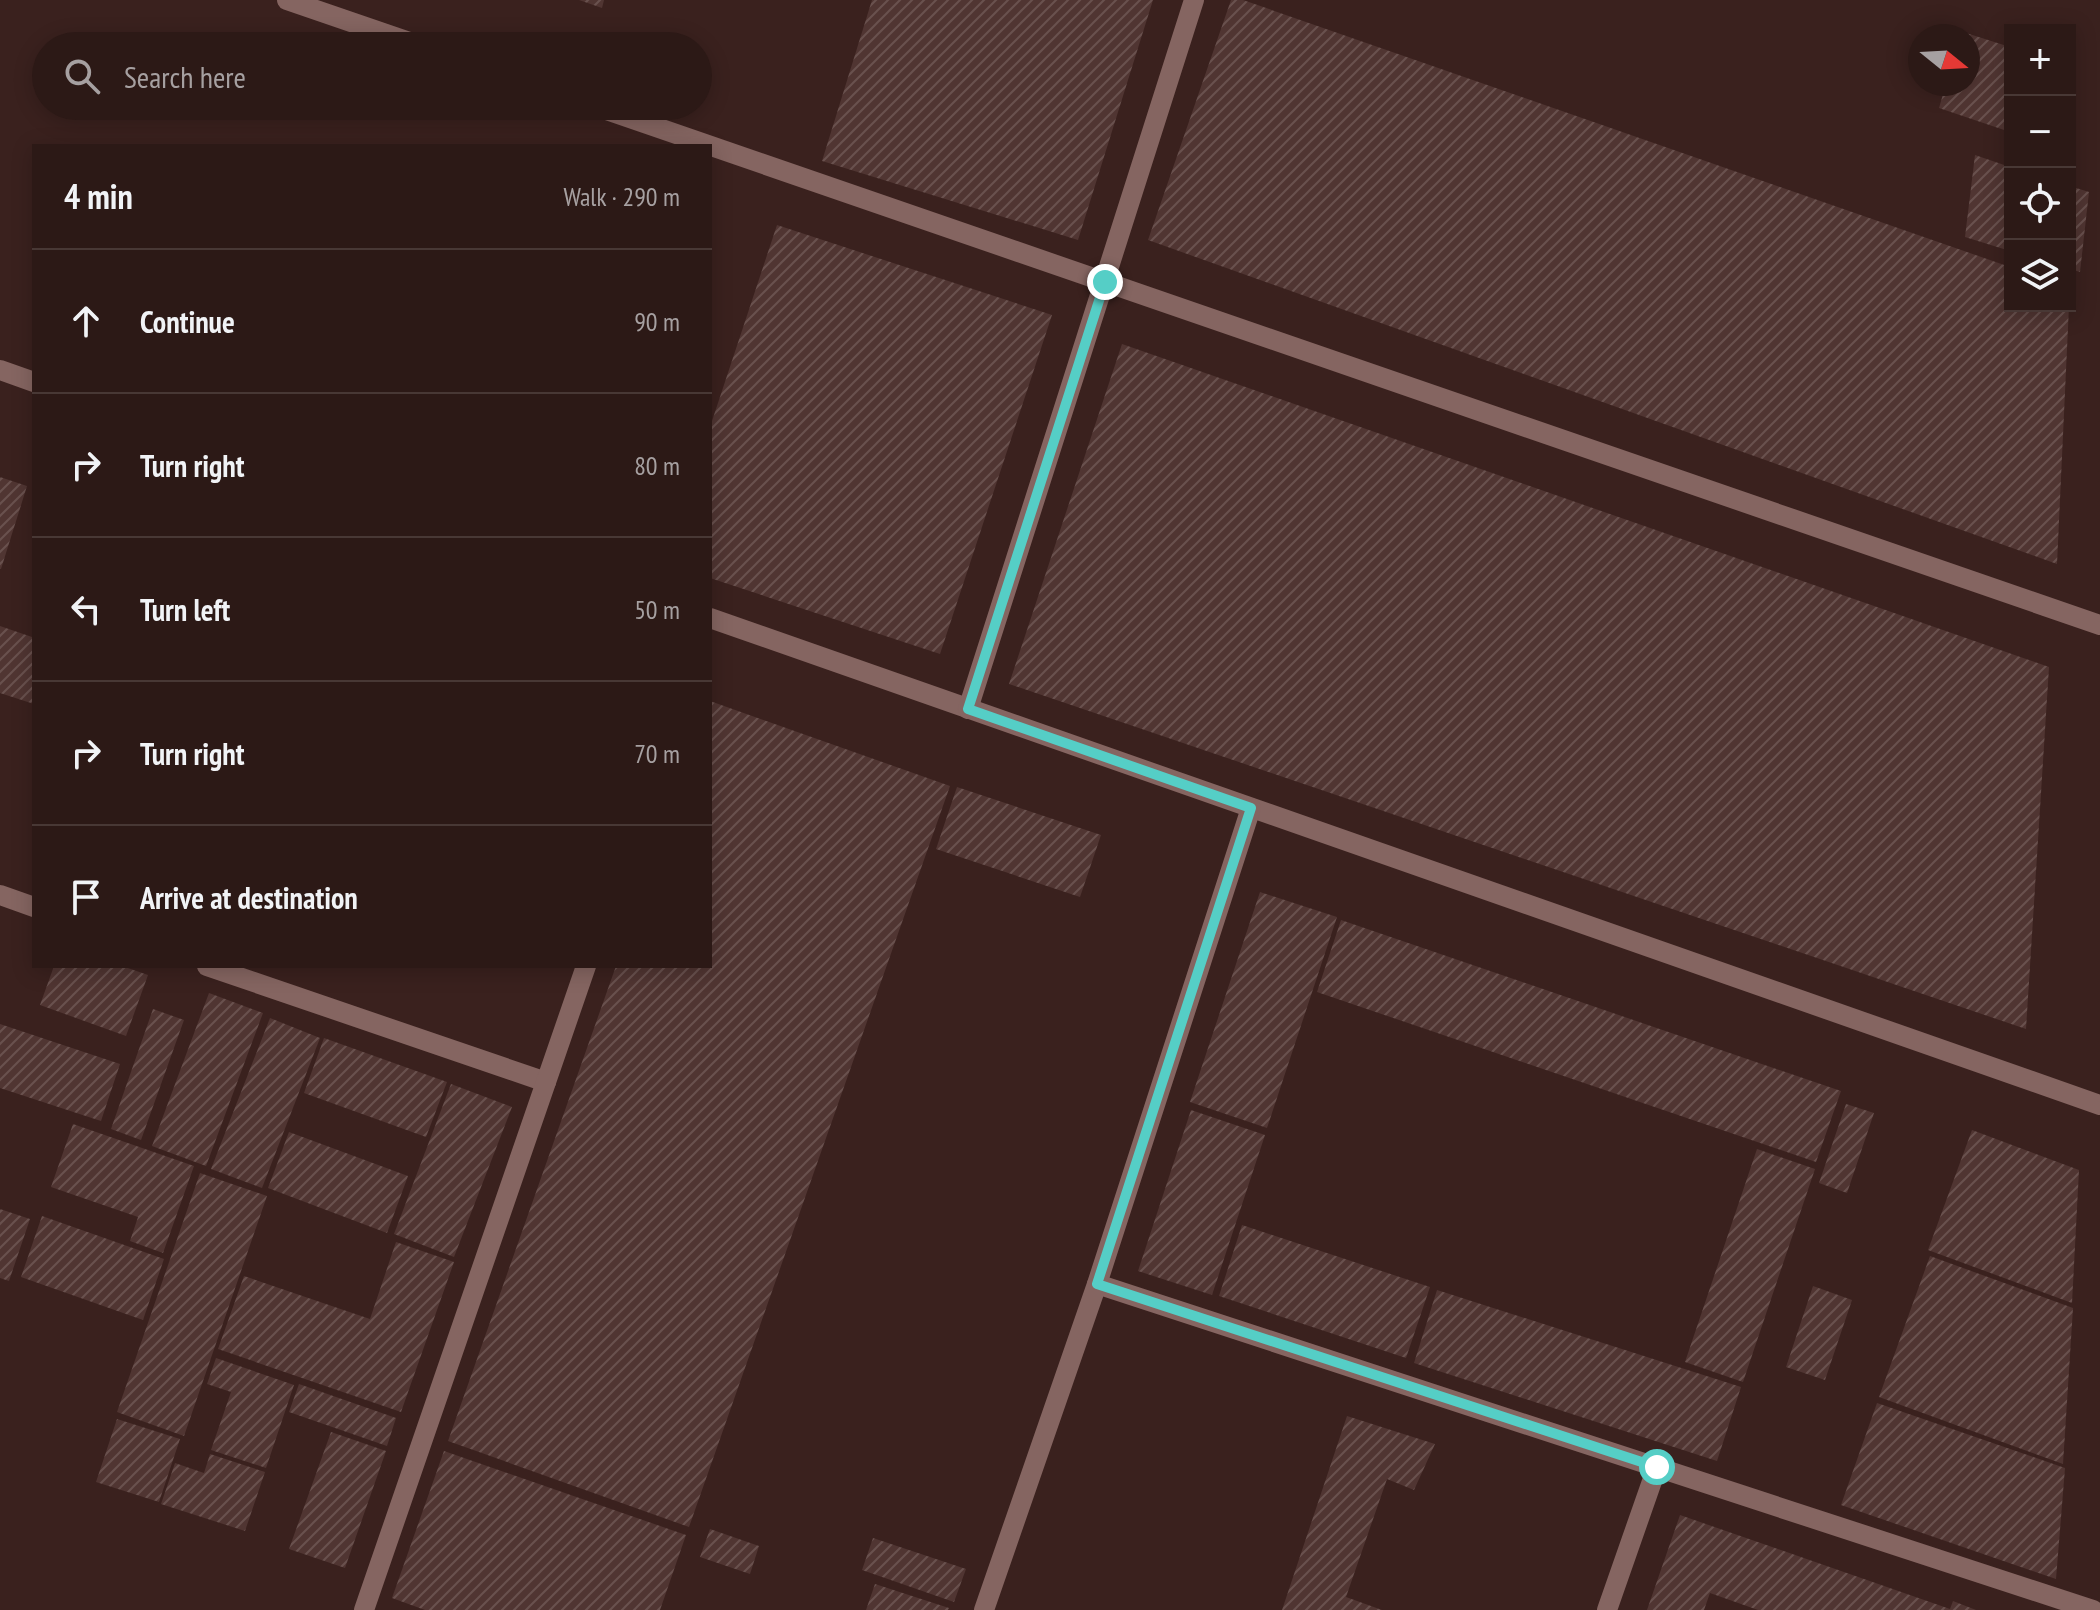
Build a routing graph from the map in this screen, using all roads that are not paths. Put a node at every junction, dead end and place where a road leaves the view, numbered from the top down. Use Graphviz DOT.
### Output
graph roads {
  1 [pos="287,0"];
  2 [pos="1194,0"];
  3 [pos="317,5"];
  4 [pos="385,32"];
  5 [pos="636,120"];
  6 [pos="705,144"];
  7 [pos="712,146"];
  8 [pos="1105,282"];
  9 [pos="0,370"];
  10 [pos="32,381"];
  11 [pos="712,619"];
  12 [pos="2100,625"];
  13 [pos="968,709"];
  14 [pos="1251,808"];
  15 [pos="1,899"];
  16 [pos="32,907"];
  17 [pos="213,968"];
  18 [pos="585,968"];
  19 [pos="546,1082"];
  20 [pos="2100,1105"];
  21 [pos="1097,1284"];
  22 [pos="1657,1467"];
  23 [pos="364,1610"];
  24 [pos="984,1610"];
  25 [pos="1607,1610"];
  26 [pos="2093,1610"];
  1 -- 3 [label="street"];
  2 -- 8 [label="street"];
  3 -- 4 [label="street"];
  5 -- 6 [label="street"];
  7 -- 8 [label="street"];
  8 -- 12 [label="street"];
  8 -- 13 [label="street"];
  9 -- 10 [label="street"];
  11 -- 13 [label="street"];
  13 -- 14 [label="street"];
  14 -- 20 [label="street"];
  14 -- 21 [label="street"];
  15 -- 16 [label="street"];
  17 -- 19 [label="street"];
  18 -- 19 [label="street"];
  19 -- 23 [label="street"];
  21 -- 22 [label="street"];
  21 -- 24 [label="street"];
  22 -- 25 [label="street"];
  22 -- 26 [label="street"];
}
